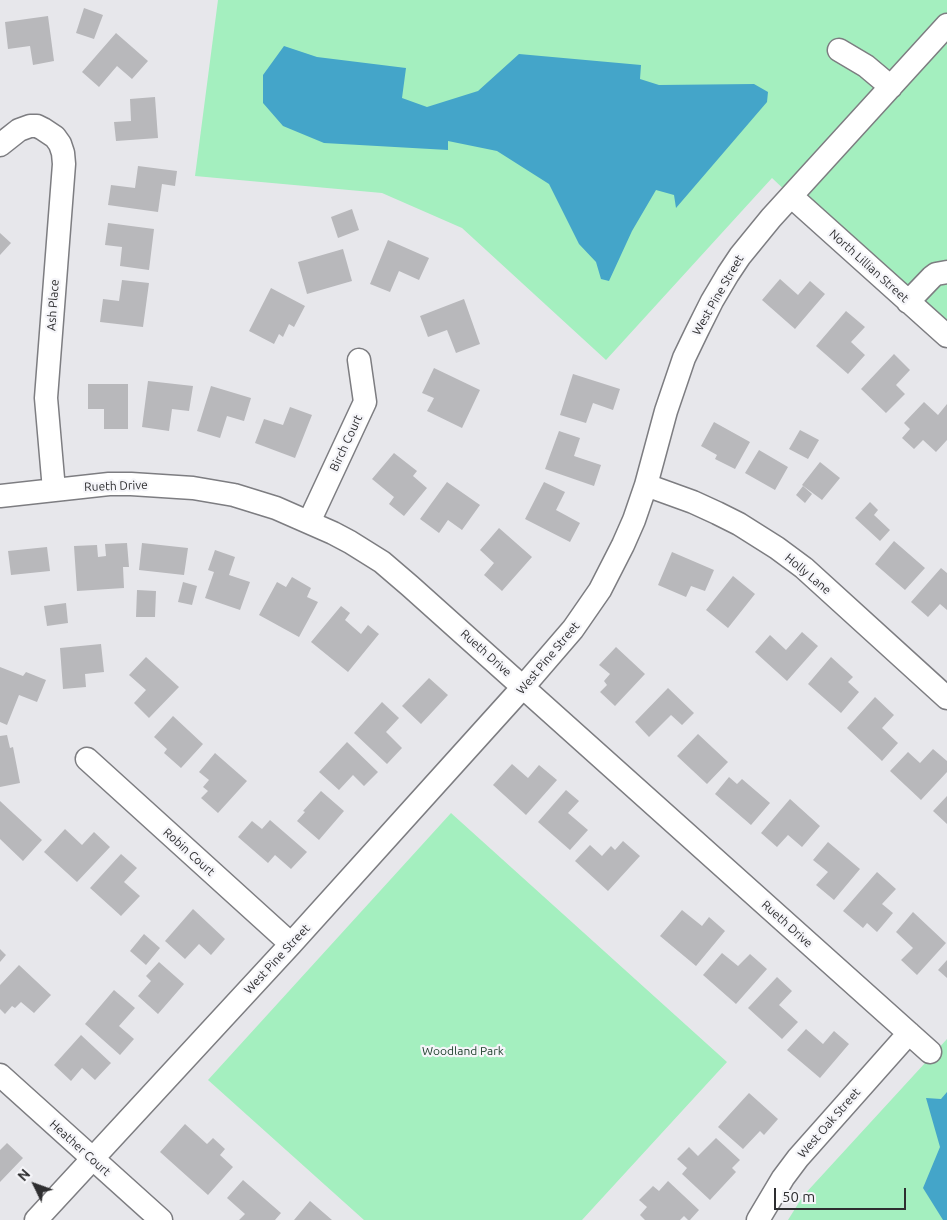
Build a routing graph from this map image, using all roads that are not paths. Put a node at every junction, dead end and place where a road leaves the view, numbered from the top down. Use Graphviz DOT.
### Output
graph roads {
  1 [pos="947,25"];
  2 [pos="839,50"];
  3 [pos="890,87"];
  4 [pos="0,145"];
  5 [pos="791,196"];
  6 [pos="947,272"];
  7 [pos="908,302"];
  8 [pos="947,336"];
  9 [pos="359,360"];
  10 [pos="646,485"];
  11 [pos="54,490"];
  12 [pos="0,496"];
  13 [pos="309,522"];
  14 [pos="523,687"];
  15 [pos="947,698"];
  16 [pos="87,759"];
  17 [pos="291,944"];
  18 [pos="909,1033"];
  19 [pos="930,1052"];
  20 [pos="0,1075"];
  21 [pos="92,1159"];
  22 [pos="36,1220"];
  23 [pos="161,1220"];
  24 [pos="758,1220"];
  1 -- 3 [label="street, West Pine Street"];
  2 -- 3 [label="street"];
  3 -- 5 [label="street, West Pine Street"];
  4 -- 11 [label="street, Ash Place"];
  5 -- 7 [label="street, North Lillian Street"];
  5 -- 10 [label="street, West Pine Street"];
  6 -- 7 [label="street"];
  7 -- 8 [label="street, North Lillian Street"];
  9 -- 13 [label="street, Birch Court"];
  10 -- 14 [label="street, West Pine Street"];
  10 -- 15 [label="street, Holly Lane"];
  11 -- 12 [label="street, Rueth Drive"];
  11 -- 13 [label="street, Rueth Drive"];
  13 -- 14 [label="street, Rueth Drive"];
  14 -- 17 [label="street, West Pine Street"];
  14 -- 18 [label="street, Rueth Drive"];
  16 -- 17 [label="street, Robin Court"];
  17 -- 21 [label="street, West Pine Street"];
  18 -- 19 [label="street, Rueth Drive"];
  18 -- 24 [label="street, West Oak Street"];
  20 -- 21 [label="street, Heather Court"];
  21 -- 22 [label="street, West Pine Street"];
  21 -- 23 [label="street, Heather Court"];
}
